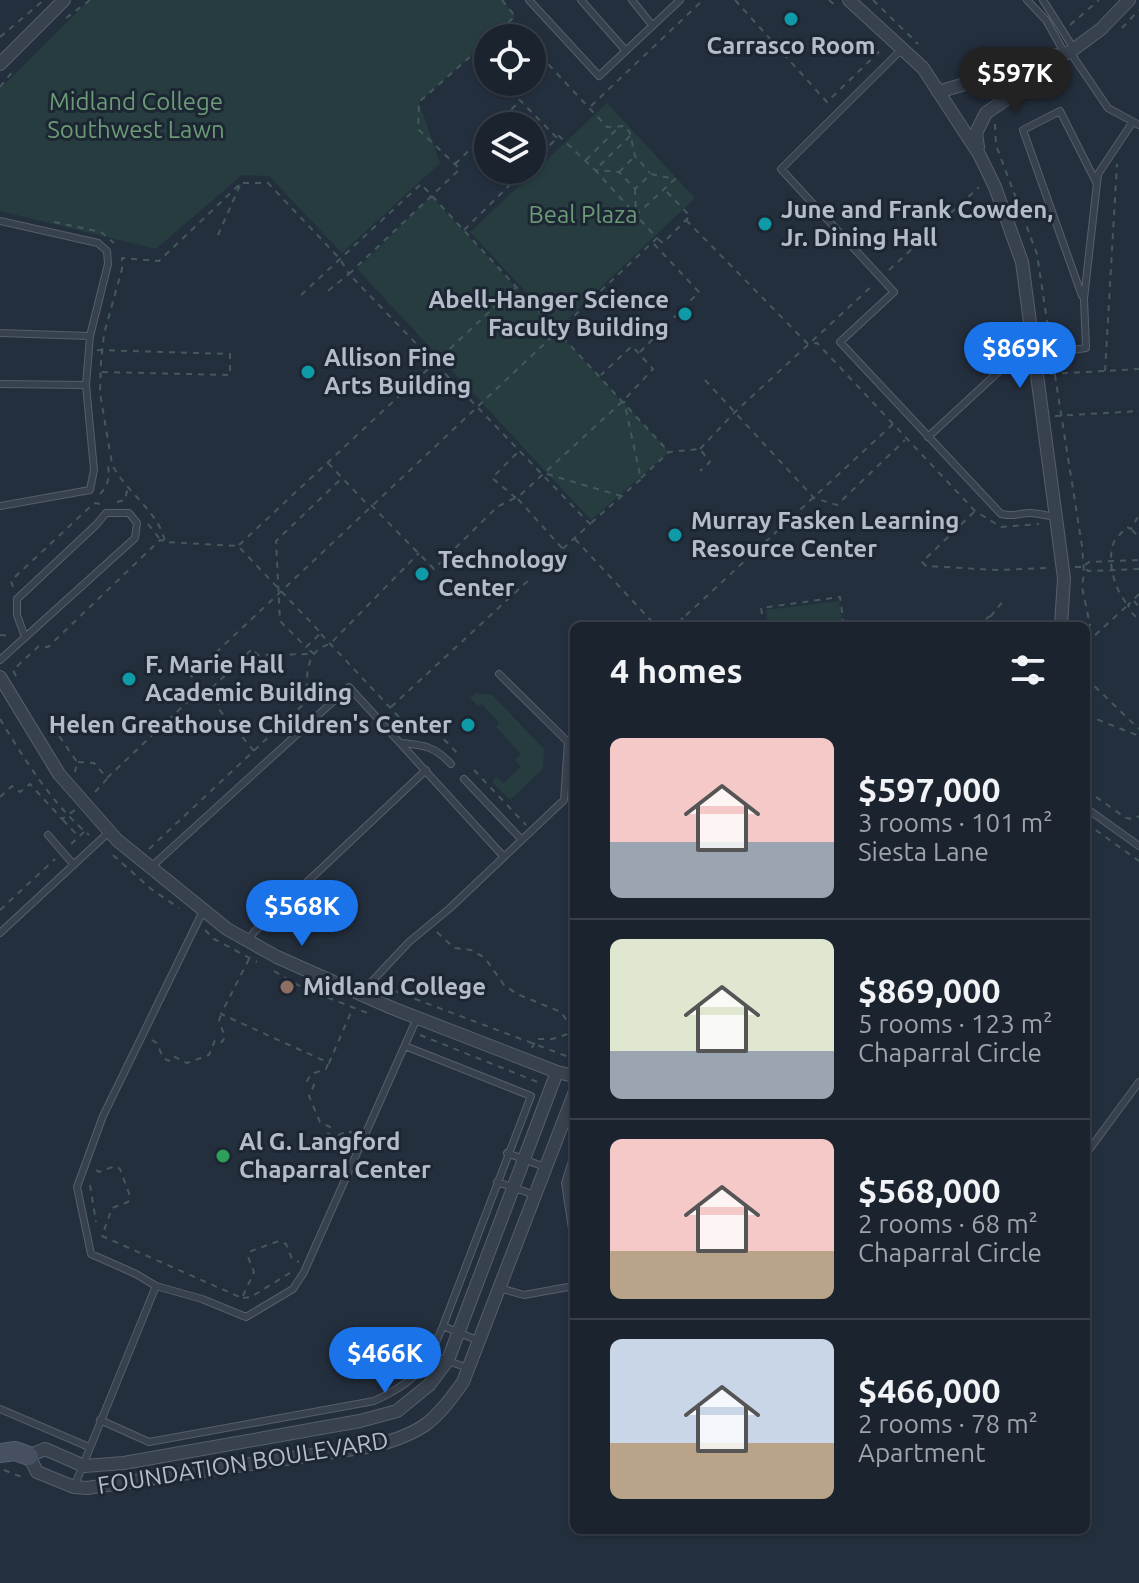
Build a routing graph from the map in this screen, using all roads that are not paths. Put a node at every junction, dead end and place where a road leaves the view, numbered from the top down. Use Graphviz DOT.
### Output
graph roads {
  1 [pos="64,0"];
  2 [pos="529,0"];
  3 [pos="581,0"];
  4 [pos="632,0"];
  5 [pos="680,0"];
  6 [pos="1027,0"];
  7 [pos="1043,0"];
  8 [pos="1129,0"];
  9 [pos="845,5"];
  10 [pos="652,25"];
  11 [pos="626,51"];
  12 [pos="898,52"];
  13 [pos="1067,52"];
  14 [pos="0,64"];
  15 [pos="938,92"];
  16 [pos="1136,124"];
  17 [pos="979,154"];
  18 [pos="1097,185"];
  19 [pos="0,221"];
  20 [pos="1084,299"];
  21 [pos="0,333"];
  22 [pos="90,336"];
  23 [pos="1034,356"];
  24 [pos="0,384"];
  25 [pos="86,385"];
  26 [pos="928,437"];
  27 [pos="0,506"];
  28 [pos="1052,516"];
  29 [pos="1061,622"];
  30 [pos="25,637"];
  31 [pos="0,660"];
  32 [pos="499,674"];
  33 [pos="0,677"];
  34 [pos="402,743"];
  35 [pos="451,764"];
  36 [pos="426,770"];
  37 [pos="464,779"];
  38 [pos="1090,811"];
  39 [pos="1139,831"];
  40 [pos="110,832"];
  41 [pos="48,835"];
  42 [pos="522,840"];
  43 [pos="1136,843"];
  44 [pos="504,857"];
  45 [pos="154,864"];
  46 [pos="74,865"];
  47 [pos="203,911"];
  48 [pos="0,933"];
  49 [pos="248,941"];
  50 [pos="365,988"];
  51 [pos="417,1018"];
  52 [pos="405,1046"];
  53 [pos="557,1072"];
  54 [pos="570,1075"];
  55 [pos="1139,1082"];
  56 [pos="570,1104"];
  57 [pos="1090,1149"];
  58 [pos="507,1153"];
  59 [pos="523,1159"];
  60 [pos="546,1167"];
  61 [pos="570,1167"];
  62 [pos="497,1182"];
  63 [pos="512,1187"];
  64 [pos="535,1195"];
  65 [pos="570,1216"];
  66 [pos="156,1286"];
  67 [pos="570,1287"];
  68 [pos="499,1288"];
  69 [pos="443,1326"];
  70 [pos="458,1332"];
  71 [pos="479,1341"];
  72 [pos="431,1355"];
  73 [pos="448,1360"];
  74 [pos="468,1368"];
  75 [pos="0,1409"];
  76 [pos="100,1420"];
  77 [pos="262,1439"];
  78 [pos="89,1447"];
  79 [pos="0,1453"];
  80 [pos="29,1456"];
  81 [pos="264,1462"];
  82 [pos="84,1466"];
  83 [pos="74,1487"];
  1 -- 14 [label="street"];
  2 -- 11 [label="lane"];
  3 -- 11 [label="lane"];
  4 -- 10 [label="lane"];
  5 -- 10 [label="lane"];
  6 -- 13 [label="lane"];
  7 -- 13 [label="lane"];
  8 -- 13 [label="street"];
  9 -- 12 [label="street"];
  10 -- 11 [label="lane"];
  12 -- 15 [label="street"];
  12 -- 26 [label="lane"];
  13 -- 15 [label="street"];
  13 -- 16 [label="lane"];
  13 -- 17 [label="street"];
  15 -- 17 [label="street"];
  16 -- 18 [label="lane"];
  17 -- 23 [label="street"];
  18 -- 20 [label="lane"];
  18 -- 20 [label="lane"];
  19 -- 22 [label="lane"];
  20 -- 23 [label="lane"];
  21 -- 22 [label="lane"];
  22 -- 25 [label="lane"];
  23 -- 26 [label="lane"];
  23 -- 28 [label="street"];
  24 -- 25 [label="lane"];
  25 -- 27 [label="lane"];
  26 -- 28 [label="lane"];
  28 -- 29 [label="street"];
  30 -- 30 [label="lane"];
  30 -- 31 [label="lane"];
  32 -- 42 [label="lane"];
  33 -- 40 [label="street"];
  34 -- 35 [label="lane"];
  34 -- 36 [label="lane"];
  34 -- 45 [label="lane"];
  36 -- 44 [label="lane"];
  36 -- 49 [label="lane"];
  37 -- 42 [label="lane"];
  38 -- 43 [label="lane"];
  39 -- 43 [label="lane"];
  40 -- 45 [label="street"];
  40 -- 46 [label="lane"];
  41 -- 46 [label="lane"];
  42 -- 44 [label="lane"];
  44 -- 50 [label="lane"];
  45 -- 47 [label="street"];
  46 -- 48 [label="lane"];
  47 -- 49 [label="street"];
  47 -- 66 [label="lane"];
  49 -- 50 [label="street"];
  50 -- 51 [label="street"];
  51 -- 52 [label="lane"];
  51 -- 53 [label="street"];
  52 -- 58 [label="lane"];
  52 -- 66 [label="lane"];
  53 -- 54 [label="street"];
  53 -- 59 [label="street, FOUNDATION BOULEVARD"];
  55 -- 57 [label="lane"];
  56 -- 60 [label="street, FOUNDATION BOULEVARD"];
  58 -- 59 [label="lane"];
  58 -- 62 [label="lane"];
  59 -- 60 [label="lane"];
  59 -- 63 [label="street, FOUNDATION BOULEVARD"];
  60 -- 64 [label="street, FOUNDATION BOULEVARD"];
  61 -- 65 [label="lane"];
  62 -- 63 [label="lane"];
  62 -- 69 [label="lane"];
  63 -- 64 [label="lane"];
  63 -- 70 [label="street, FOUNDATION BOULEVARD"];
  64 -- 68 [label="street, FOUNDATION BOULEVARD"];
  66 -- 76 [label="lane"];
  67 -- 68 [label="lane"];
  68 -- 71 [label="street, FOUNDATION BOULEVARD"];
  69 -- 70 [label="lane"];
  69 -- 72 [label="lane"];
  70 -- 71 [label="lane"];
  70 -- 73 [label="street, FOUNDATION BOULEVARD"];
  71 -- 74 [label="street, FOUNDATION BOULEVARD"];
  72 -- 73 [label="lane"];
  72 -- 76 [label="lane"];
  73 -- 74 [label="lane"];
  73 -- 77 [label="street, FOUNDATION BOULEVARD"];
  74 -- 81 [label="street, FOUNDATION BOULEVARD"];
  75 -- 78 [label="lane"];
  76 -- 78 [label="lane"];
  77 -- 81 [label="street"];
  77 -- 82 [label="street, FOUNDATION BOULEVARD"];
  78 -- 82 [label="lane"];
  79 -- 80 [label="street"];
  80 -- 82 [label="street, FOUNDATION BOULEVARD"];
  80 -- 83 [label="street, FOUNDATION BOULEVARD"];
  81 -- 83 [label="street, FOUNDATION BOULEVARD"];
  82 -- 83 [label="lane"];
}
